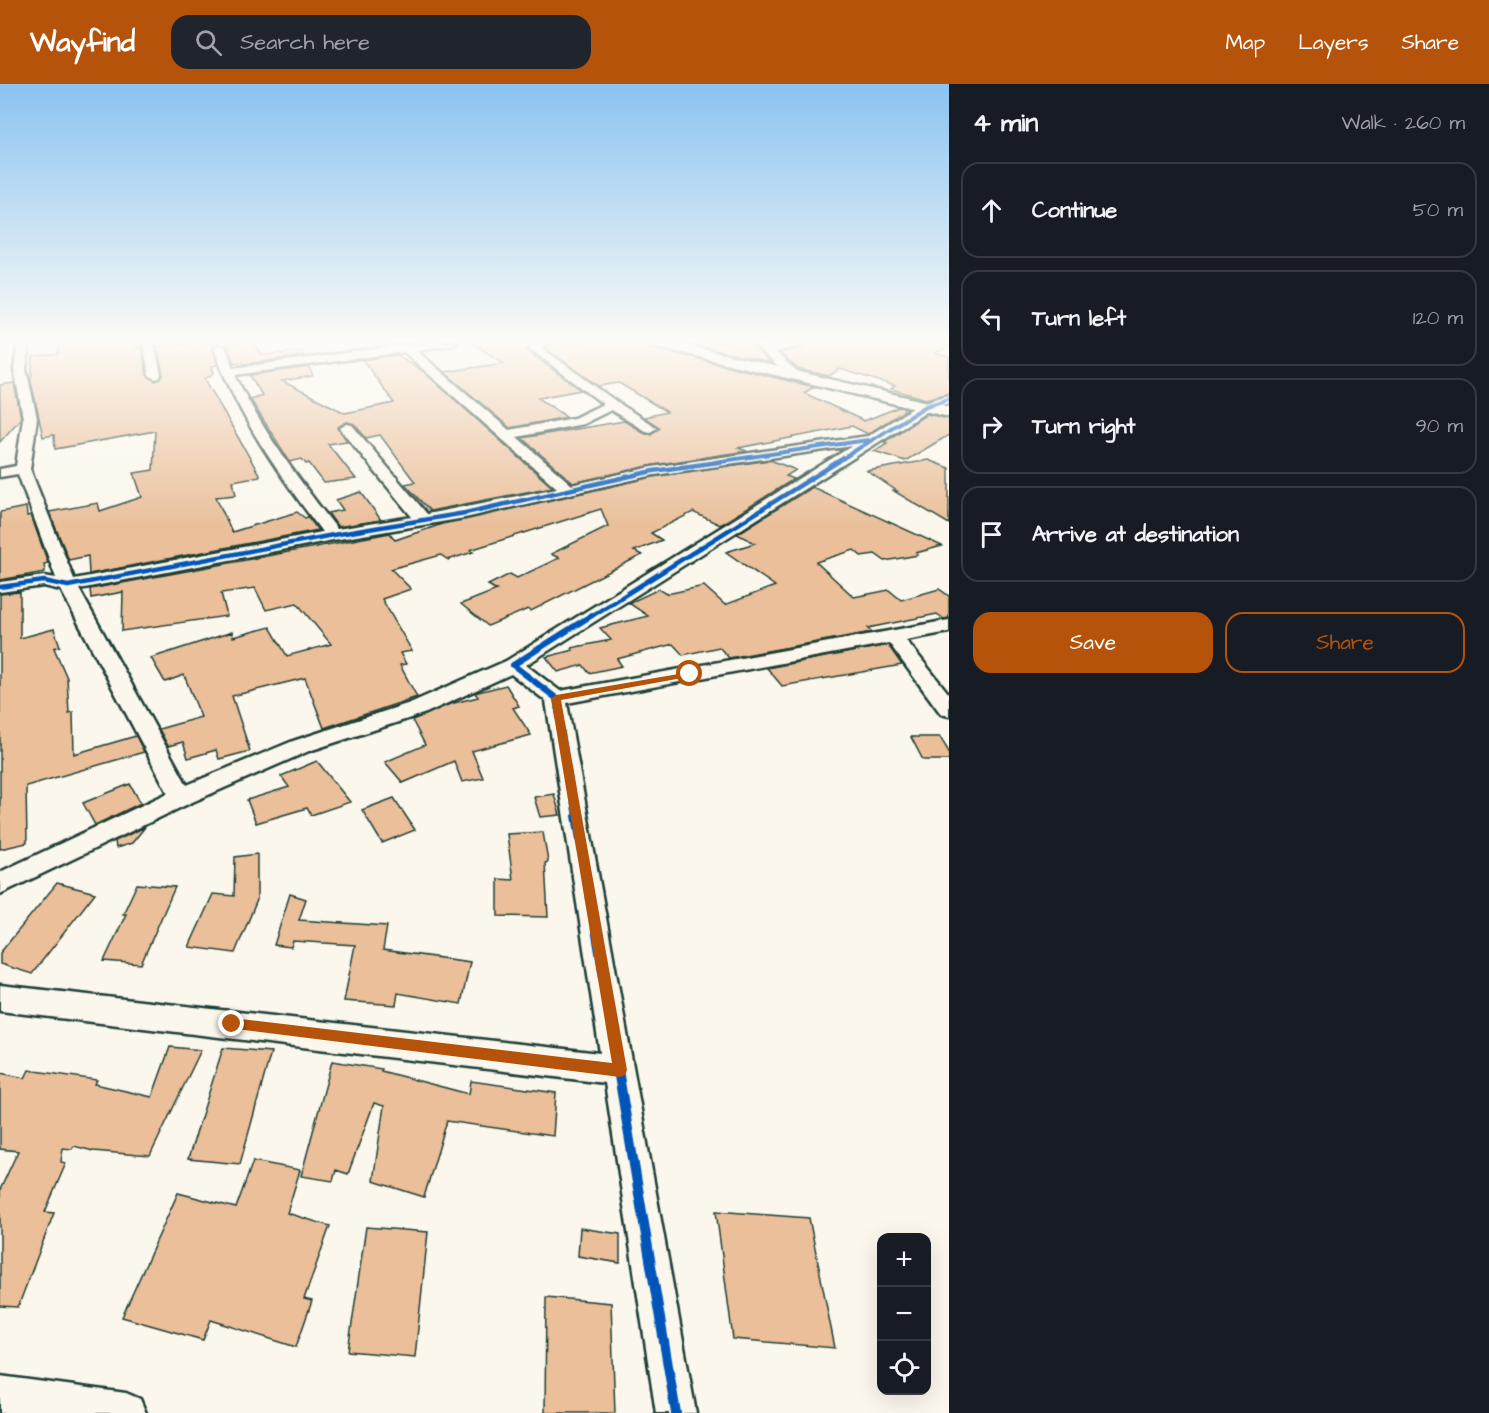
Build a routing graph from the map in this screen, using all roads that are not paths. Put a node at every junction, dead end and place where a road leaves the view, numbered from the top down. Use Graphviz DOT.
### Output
graph roads {
  1 [pos="27,404"];
  2 [pos="245,404"];
  3 [pos="470,404"];
  4 [pos="918,404"];
  5 [pos="933,404"];
  6 [pos="612,405"];
  7 [pos="926,406"];
  8 [pos="949,412"];
  9 [pos="346,428"];
  10 [pos="650,428"];
  11 [pos="505,435"];
  12 [pos="873,439"];
  13 [pos="22,469"];
  14 [pos="0,473"];
  15 [pos="569,490"];
  16 [pos="423,520"];
  17 [pos="333,535"];
  18 [pos="68,586"];
  19 [pos="0,587"];
  20 [pos="949,626"];
  21 [pos="894,637"];
  22 [pos="513,665"];
  23 [pos="556,698"];
  24 [pos="949,709"];
  25 [pos="182,797"];
  26 [pos="0,884"];
  27 [pos="0,998"];
  28 [pos="620,1070"];
  29 [pos="0,1396"];
  30 [pos="126,1413"];
  31 [pos="676,1413"];
  1 -- 13 [label="street"];
  2 -- 17 [label="street"];
  3 -- 11 [label="street"];
  4 -- 7 [label="street"];
  5 -- 7 [label="street"];
  6 -- 10 [label="street"];
  6 -- 11 [label="street"];
  7 -- 8 [label="street"];
  7 -- 12 [label="street"];
  9 -- 16 [label="street"];
  11 -- 15 [label="street"];
  12 -- 15 [label="street"];
  12 -- 22 [label="street"];
  13 -- 14 [label="street"];
  13 -- 18 [label="street"];
  15 -- 16 [label="street"];
  16 -- 17 [label="street"];
  17 -- 18 [label="street"];
  18 -- 19 [label="street"];
  18 -- 25 [label="street"];
  20 -- 21 [label="street"];
  21 -- 23 [label="street"];
  21 -- 24 [label="street"];
  22 -- 23 [label="street"];
  22 -- 25 [label="street"];
  23 -- 28 [label="street"];
  25 -- 26 [label="street"];
  27 -- 28 [label="street"];
  28 -- 31 [label="street"];
  29 -- 30 [label="street"];
}
